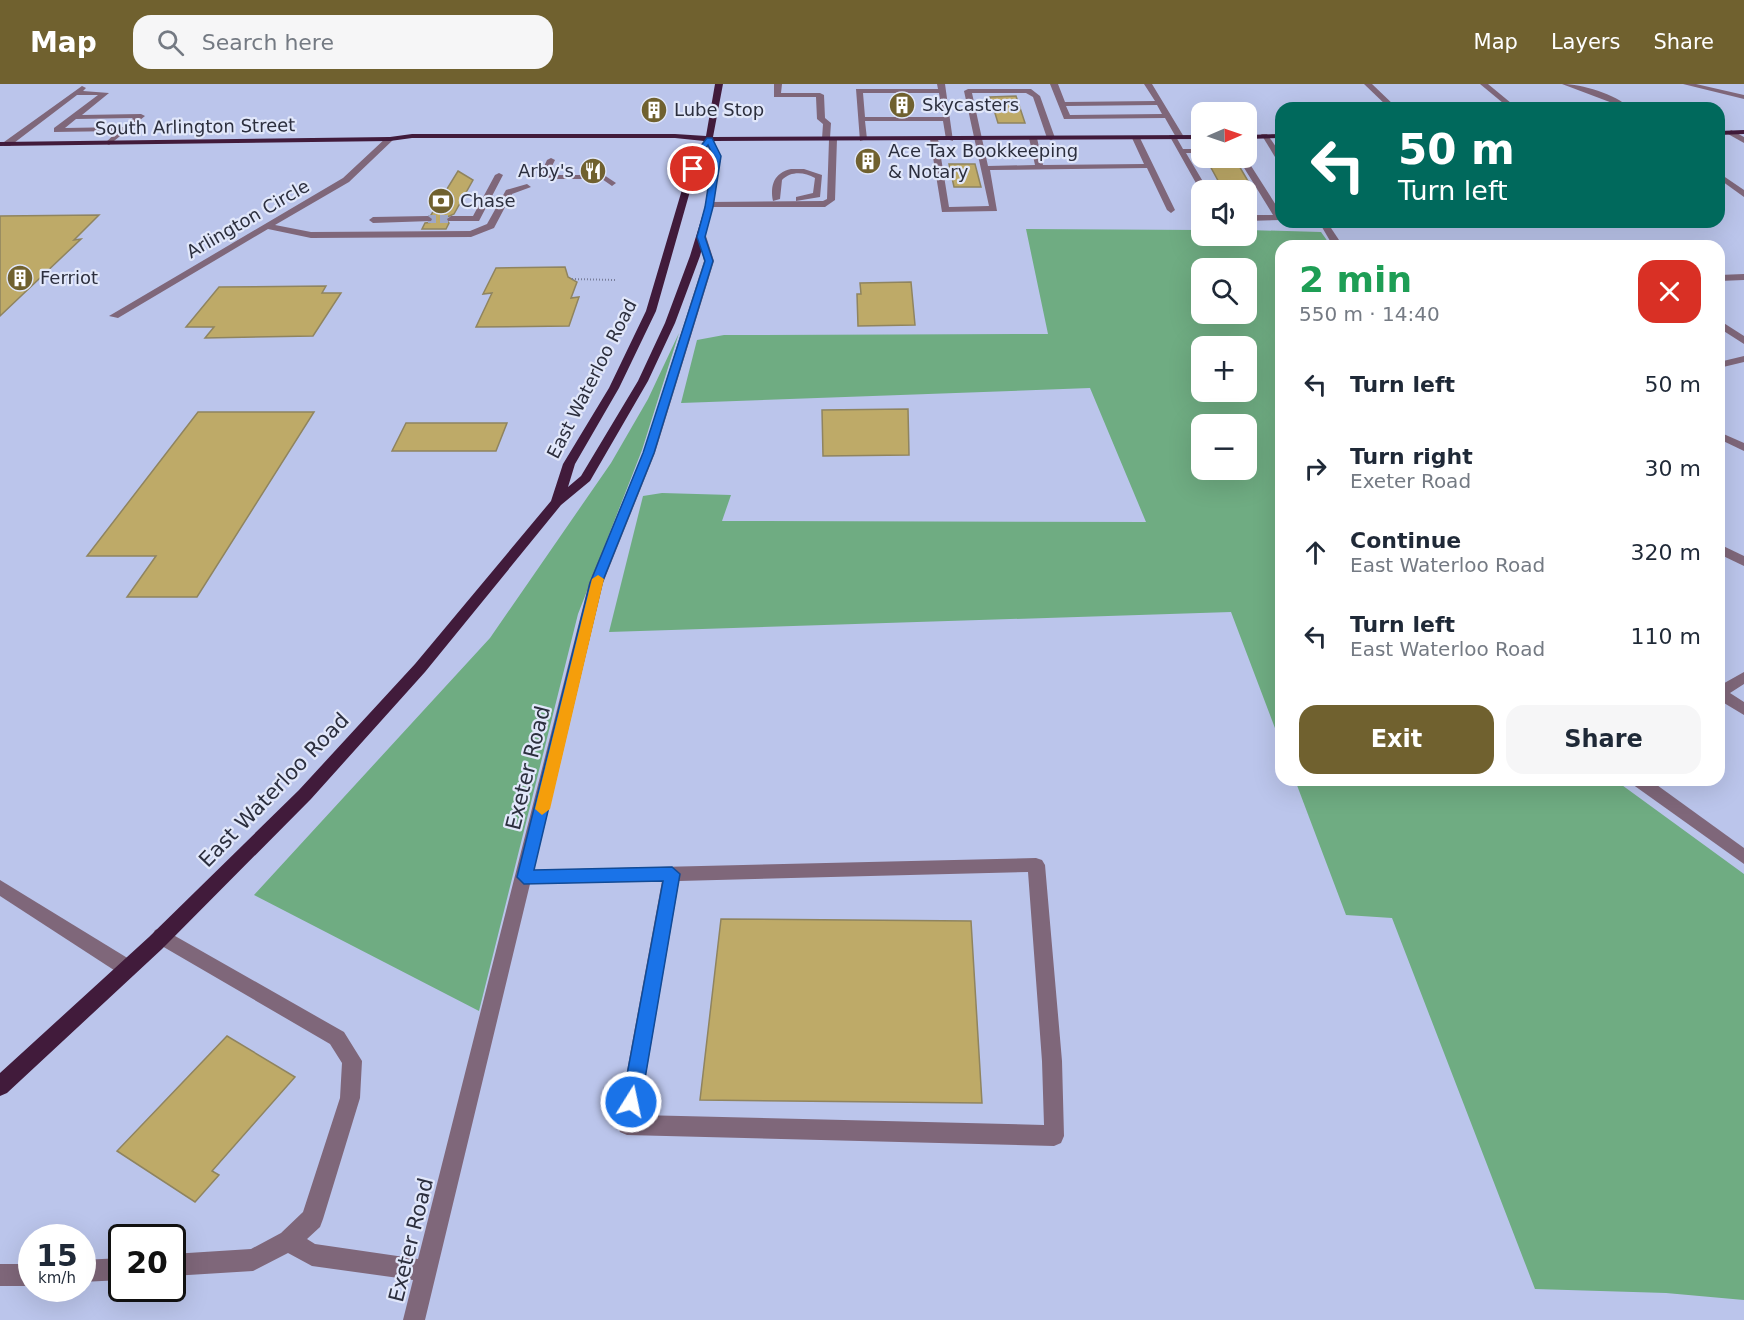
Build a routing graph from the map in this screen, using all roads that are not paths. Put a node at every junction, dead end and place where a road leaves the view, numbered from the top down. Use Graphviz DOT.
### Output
graph roads {
  1 [pos="86,84"];
  2 [pos="719,84"];
  3 [pos="778,84"];
  4 [pos="1054,84"];
  5 [pos="1148,84"];
  6 [pos="1368,84"];
  7 [pos="1484,84"];
  8 [pos="1566,84"];
  9 [pos="1687,84"];
  10 [pos="941,87"];
  11 [pos="74,93"];
  12 [pos="1744,97"];
  13 [pos="1387,102"];
  14 [pos="1506,102"];
  15 [pos="1617,102"];
  16 [pos="1160,103"];
  17 [pos="1062,104"];
  18 [pos="1168,116"];
  19 [pos="74,117"];
  20 [pos="861,119"];
  21 [pos="947,119"];
  22 [pos="125,129"];
  23 [pos="1725,132"];
  24 [pos="1731,132"];
  25 [pos="1744,132"];
  26 [pos="1257,136"];
  27 [pos="1264,136"];
  28 [pos="1275,136"];
  29 [pos="1176,137"];
  30 [pos="1191,137"];
  31 [pos="1033,138"];
  32 [pos="1051,138"];
  33 [pos="1136,138"];
  34 [pos="390,139"];
  35 [pos="830,139"];
  36 [pos="863,139"];
  37 [pos="934,139"];
  38 [pos="950,139"];
  39 [pos="980,139"];
  40 [pos="709,140"];
  41 [pos="1744,141"];
  42 [pos="109,143"];
  43 [pos="4,144"];
  44 [pos="1180,152"];
  45 [pos="1191,152"];
  46 [pos="1275,152"];
  47 [pos="551,160"];
  48 [pos="1150,166"];
  49 [pos="832,167"];
  50 [pos="1040,167"];
  51 [pos="986,168"];
  52 [pos="1248,168"];
  53 [pos="499,175"];
  54 [pos="1198,180"];
  55 [pos="1725,180"];
  56 [pos="612,183"];
  57 [pos="527,187"];
  58 [pos="1744,194"];
  59 [pos="770,201"];
  60 [pos="709,205"];
  61 [pos="1275,209"];
  62 [pos="1171,210"];
  63 [pos="1275,217"];
  64 [pos="1257,218"];
  65 [pos="428,219"];
  66 [pos="452,219"];
  67 [pos="373,220"];
  68 [pos="266,226"];
  69 [pos="701,237"];
  70 [pos="1744,277"];
  71 [pos="1725,278"];
  72 [pos="114,316"];
  73 [pos="1725,327"];
  74 [pos="1744,341"];
  75 [pos="1744,359"];
  76 [pos="1725,364"];
  77 [pos="1725,438"];
  78 [pos="1744,447"];
  79 [pos="556,502"];
  80 [pos="1725,551"];
  81 [pos="1744,562"];
  82 [pos="1744,677"];
  83 [pos="1725,689"];
  84 [pos="1725,697"];
  85 [pos="1744,709"];
  86 [pos="1646,786"];
  87 [pos="1744,857"];
  88 [pos="672,874"];
  89 [pos="524,877"];
  90 [pos="0,887"];
  91 [pos="161,936"];
  92 [pos="127,968"];
  93 [pos="0,1086"];
  94 [pos="289,1241"];
  95 [pos="186,1264"];
  96 [pos="426,1271"];
  97 [pos="0,1275"];
  98 [pos="18,1275"];
  99 [pos="414,1320"];
  1 -- 11 [label="street"];
  2 -- 40 [label="main road, East Waterloo Road"];
  3 -- 35 [label="street"];
  4 -- 17 [label="street"];
  5 -- 16 [label="street"];
  6 -- 13 [label="street"];
  7 -- 14 [label="street"];
  8 -- 15 [label="street"];
  9 -- 12 [label="street"];
  10 -- 20 [label="street"];
  10 -- 21 [label="street"];
  11 -- 19 [label="street"];
  11 -- 43 [label="street"];
  16 -- 17 [label="street"];
  16 -- 18 [label="street"];
  17 -- 18 [label="street"];
  18 -- 29 [label="street"];
  19 -- 22 [label="street"];
  19 -- 22 [label="street"];
  20 -- 21 [label="street"];
  20 -- 36 [label="street"];
  21 -- 38 [label="street"];
  22 -- 42 [label="street"];
  23 -- 24 [label="main road"];
  24 -- 25 [label="main road"];
  24 -- 41 [label="street"];
  26 -- 27 [label="main road"];
  27 -- 28 [label="main road"];
  27 -- 46 [label="street"];
  29 -- 30 [label="main road, South Arlington Street"];
  29 -- 33 [label="main road, South Arlington Street"];
  29 -- 44 [label="street"];
  31 -- 32 [label="main road, South Arlington Street"];
  31 -- 39 [label="main road, South Arlington Street"];
  31 -- 50 [label="street"];
  32 -- 33 [label="main road, South Arlington Street"];
  32 -- 39 [label="street"];
  33 -- 48 [label="street"];
  34 -- 40 [label="main road, South Arlington Street"];
  34 -- 42 [label="main road, South Arlington Street"];
  34 -- 68 [label="street, Arlington Circle"];
  35 -- 36 [label="main road, South Arlington Street"];
  35 -- 40 [label="main road, South Arlington Street"];
  35 -- 49 [label="street"];
  36 -- 37 [label="main road, South Arlington Street"];
  37 -- 38 [label="main road, South Arlington Street"];
  37 -- 51 [label="street"];
  38 -- 39 [label="main road, South Arlington Street"];
  39 -- 51 [label="street"];
  40 -- 60 [label="main road, East Waterloo Road"];
  40 -- 79 [label="main road, East Waterloo Road"];
  42 -- 43 [label="main road, South Arlington Street"];
  44 -- 45 [label="street"];
  44 -- 54 [label="street"];
  47 -- 56 [label="street"];
  48 -- 50 [label="street"];
  48 -- 62 [label="street"];
  49 -- 59 [label="street"];
  49 -- 59 [label="street"];
  50 -- 51 [label="street"];
  52 -- 61 [label="street"];
  53 -- 66 [label="street"];
  55 -- 58 [label="street"];
  57 -- 68 [label="street"];
  59 -- 59 [label="street"];
  59 -- 60 [label="street"];
  60 -- 69 [label="main road, East Waterloo Road"];
  63 -- 64 [label="street"];
  65 -- 67 [label="street"];
  68 -- 72 [label="street, Arlington Circle"];
  69 -- 79 [label="main road, East Waterloo Road"];
  69 -- 89 [label="street, Exeter Road"];
  70 -- 71 [label="street"];
  73 -- 74 [label="street"];
  75 -- 76 [label="street"];
  77 -- 78 [label="street"];
  79 -- 91 [label="main road, East Waterloo Road"];
  80 -- 81 [label="street"];
  82 -- 83 [label="street"];
  84 -- 85 [label="street"];
  86 -- 87 [label="street"];
  88 -- 88 [label="street"];
  88 -- 89 [label="street"];
  89 -- 96 [label="street, Exeter Road"];
  90 -- 92 [label="street"];
  91 -- 92 [label="main road, East Waterloo Road"];
  91 -- 94 [label="street"];
  92 -- 93 [label="main road, East Waterloo Road"];
  94 -- 95 [label="street"];
  94 -- 96 [label="street"];
  96 -- 99 [label="street, Exeter Road"];
  97 -- 98 [label="street"];
}
